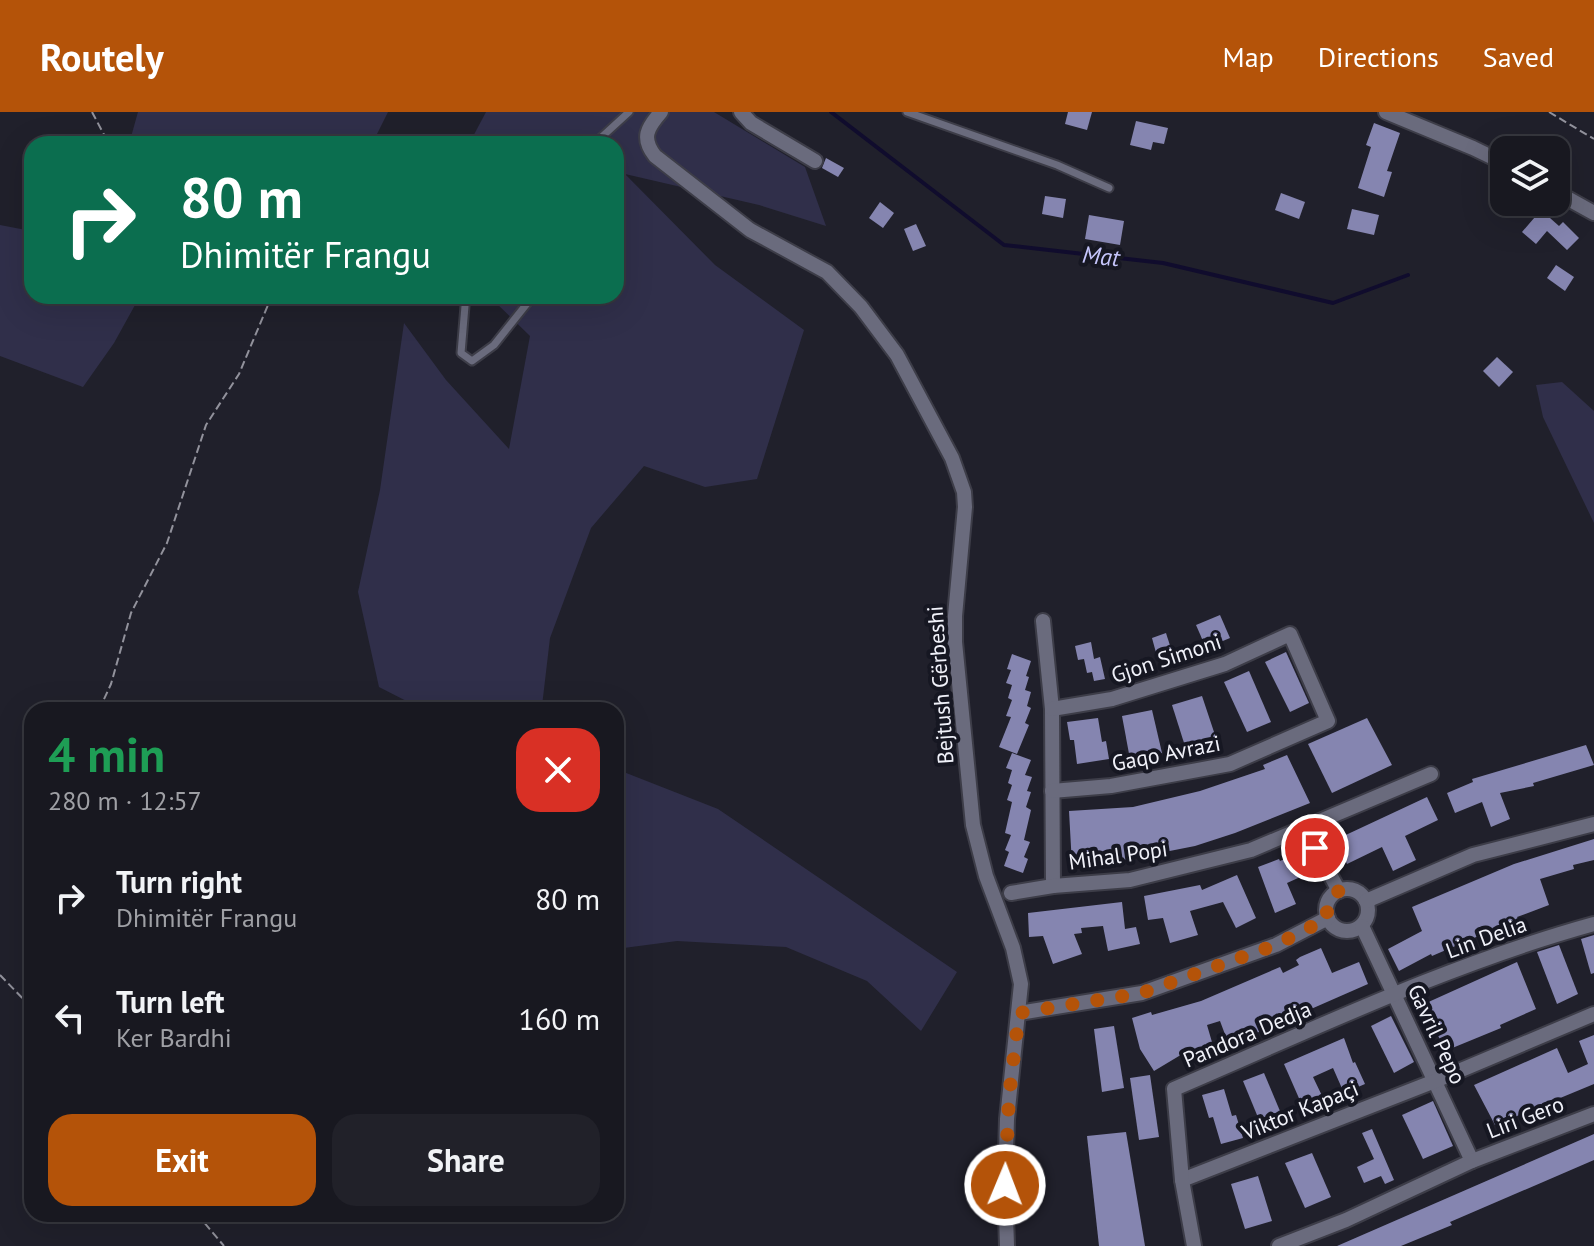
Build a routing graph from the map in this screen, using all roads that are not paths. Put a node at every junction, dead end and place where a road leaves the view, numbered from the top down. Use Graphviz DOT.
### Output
graph roads {
  1 [pos="629,112"];
  2 [pos="661,112"];
  3 [pos="741,112"];
  4 [pos="907,112"];
  5 [pos="1386,112"];
  6 [pos="603,136"];
  7 [pos="1490,156"];
  8 [pos="815,161"];
  9 [pos="1109,188"];
  10 [pos="1570,200"];
  11 [pos="1594,213"];
  12 [pos="465,304"];
  13 [pos="527,304"];
  14 [pos="1043,621"];
  15 [pos="1052,709"];
  16 [pos="1328,721"];
  17 [pos="1431,774"];
  18 [pos="1052,791"];
  19 [pos="1594,824"];
  20 [pos="1304,827"];
  21 [pos="1053,886"];
  22 [pos="1339,891"];
  23 [pos="1011,893"];
  24 [pos="1366,901"];
  25 [pos="1328,918"];
  26 [pos="1594,924"];
  27 [pos="1362,926"];
  28 [pos="1394,994"];
  29 [pos="1019,1013"];
  30 [pos="1594,1014"];
  31 [pos="1435,1081"];
  32 [pos="1594,1114"];
  33 [pos="1472,1161"];
  34 [pos="1182,1180"];
  35 [pos="1007,1246"];
  36 [pos="1194,1246"];
  37 [pos="1279,1246"];
  1 -- 6 [label="lane"];
  2 -- 29 [label="street, Bejtush Gërbeshi"];
  3 -- 8 [label="street"];
  4 -- 9 [label="lane"];
  5 -- 7 [label="street"];
  10 -- 11 [label="street"];
  12 -- 13 [label="lane"];
  14 -- 15 [label="street, Mihal Popi"];
  15 -- 16 [label="street, Gjon Simoni"];
  15 -- 18 [label="street, Mihal Popi"];
  16 -- 18 [label="street, Gaqo Avrazi"];
  17 -- 20 [label="street, Mihal Popi"];
  18 -- 21 [label="street, Mihal Popi"];
  19 -- 24 [label="street"];
  20 -- 21 [label="street, Mihal Popi"];
  20 -- 22 [label="street"];
  21 -- 23 [label="street"];
  22 -- 24 [label="street"];
  22 -- 25 [label="street"];
  24 -- 27 [label="street"];
  25 -- 27 [label="street"];
  25 -- 29 [label="street"];
  26 -- 28 [label="street, Lin Delia"];
  27 -- 28 [label="street, Gavril Pepo"];
  28 -- 31 [label="street, Gavril Pepo"];
  28 -- 34 [label="street, Pandora Dedja"];
  29 -- 35 [label="street, Bejtush Gërbeshi"];
  30 -- 31 [label="street, Viktor Kapaçi"];
  31 -- 33 [label="street, Gavril Pepo"];
  31 -- 34 [label="street, Viktor Kapaçi"];
  32 -- 33 [label="street, Liri Gero"];
  33 -- 37 [label="street"];
  34 -- 36 [label="street, Pandora Dedja"];
}
